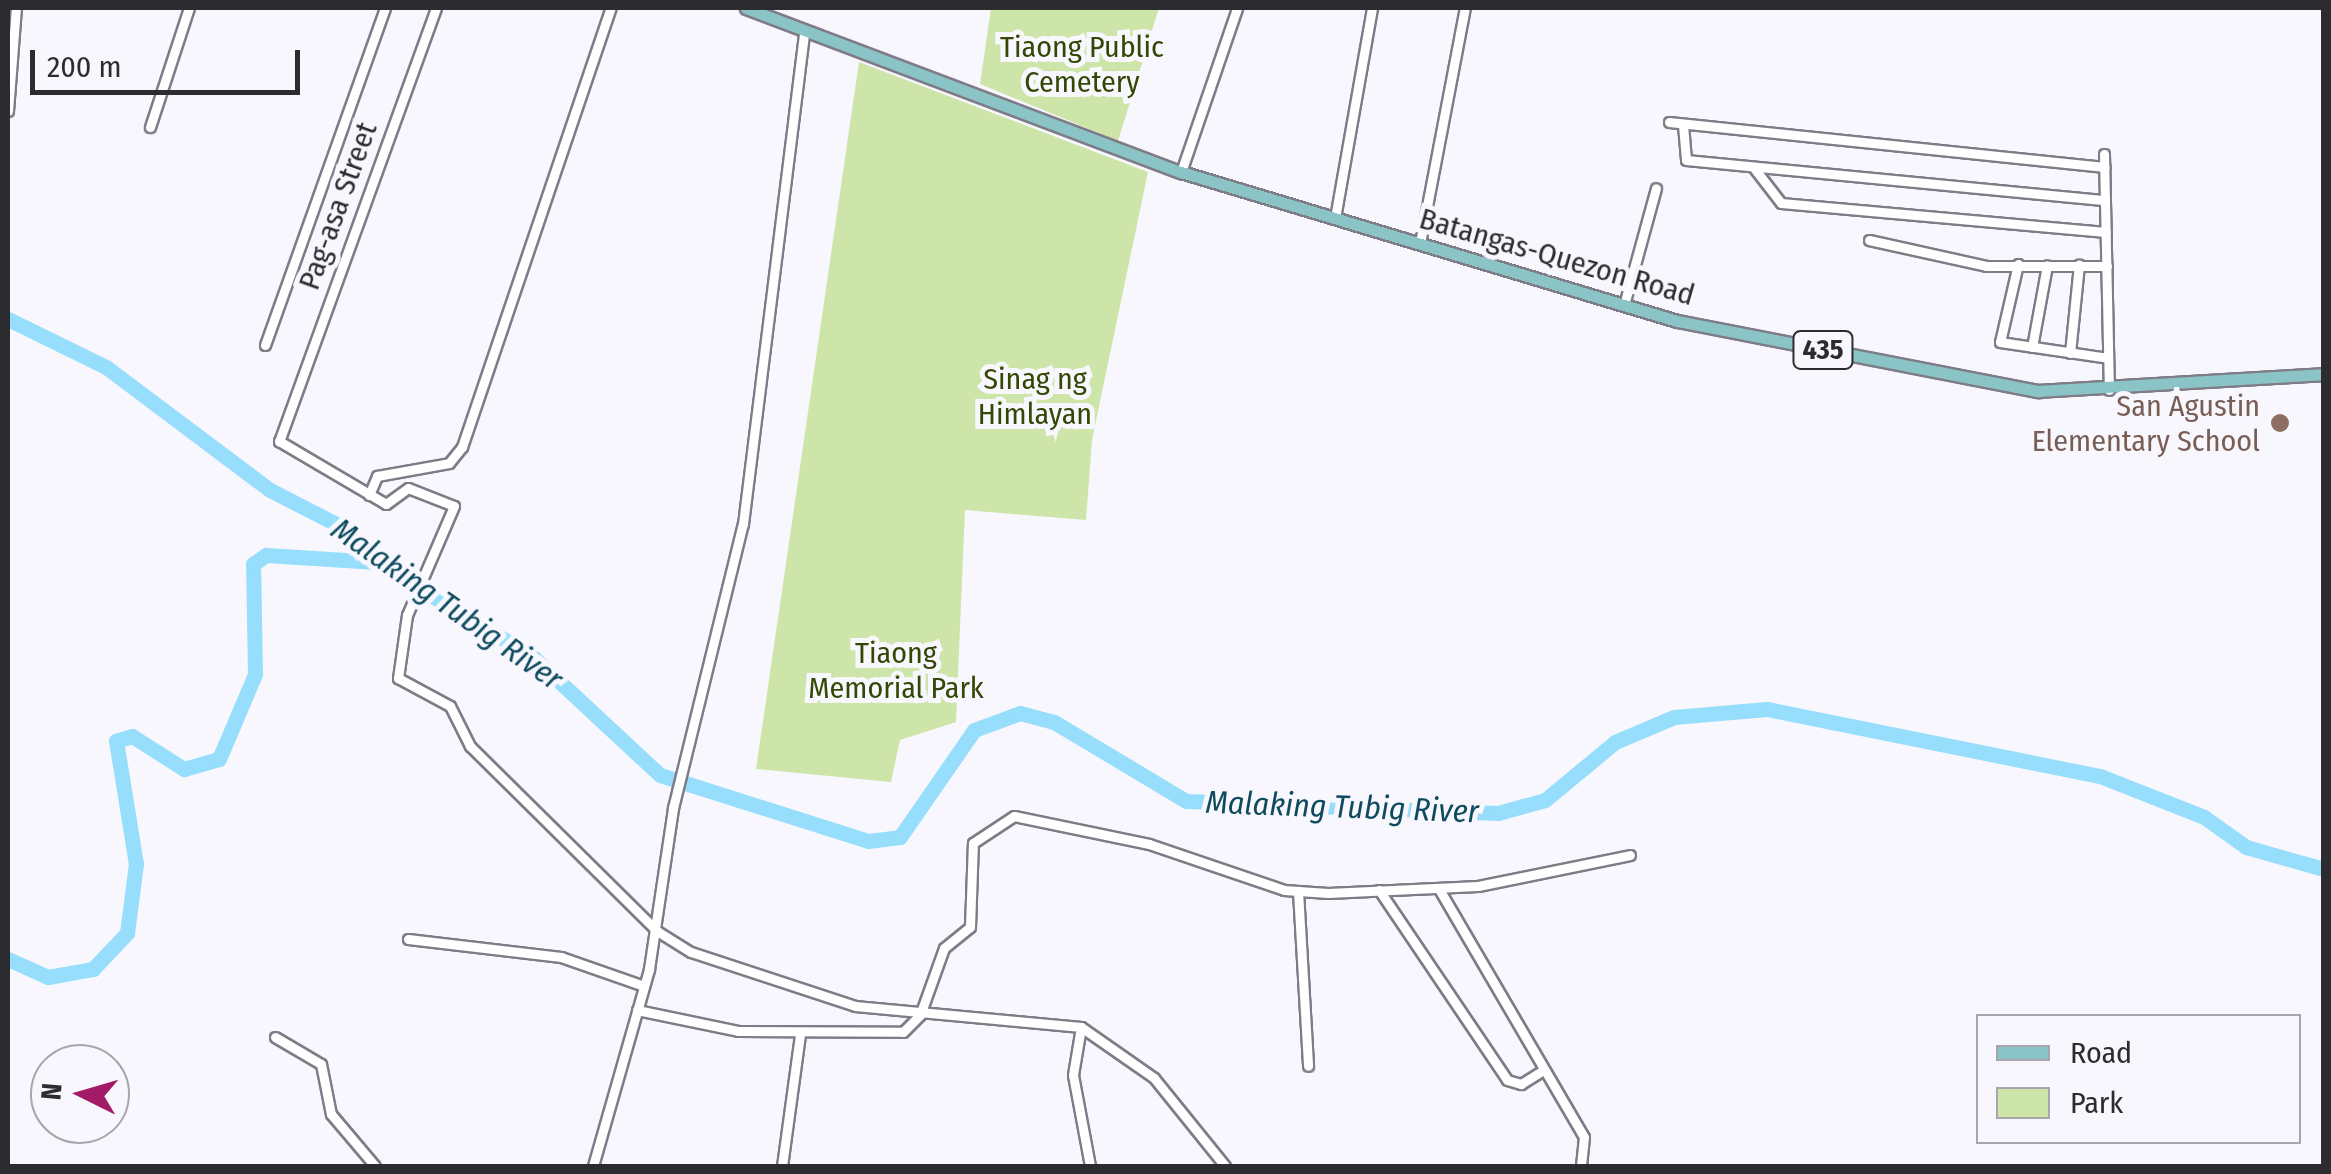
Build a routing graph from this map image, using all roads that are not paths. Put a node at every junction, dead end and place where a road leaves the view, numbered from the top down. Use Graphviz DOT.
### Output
graph roads {
  1 [pos="16,8"];
  2 [pos="189,8"];
  3 [pos="385,8"];
  4 [pos="436,8"];
  5 [pos="611,8"];
  6 [pos="746,8"];
  7 [pos="1237,8"];
  8 [pos="1372,8"];
  9 [pos="1465,8"];
  10 [pos="804,31"];
  11 [pos="8,112"];
  12 [pos="1669,122"];
  13 [pos="1683,125"];
  14 [pos="150,126"];
  15 [pos="2104,154"];
  16 [pos="2104,167"];
  17 [pos="1754,168"];
  18 [pos="1182,172"];
  19 [pos="1656,188"];
  20 [pos="2104,200"];
  21 [pos="1335,218"];
  22 [pos="2106,232"];
  23 [pos="1869,240"];
  24 [pos="1420,244"];
  25 [pos="2018,264"];
  26 [pos="2080,264"];
  27 [pos="2047,265"];
  28 [pos="2108,266"];
  29 [pos="1624,305"];
  30 [pos="266,345"];
  31 [pos="2032,347"];
  32 [pos="2070,353"];
  33 [pos="2108,358"];
  34 [pos="2324,374"];
  35 [pos="2109,390"];
  36 [pos="368,495"];
  37 [pos="1630,855"];
  38 [pos="1439,889"];
  39 [pos="1379,890"];
  40 [pos="1298,891"];
  41 [pos="656,931"];
  42 [pos="408,939"];
  43 [pos="644,986"];
  44 [pos="637,1010"];
  45 [pos="920,1015"];
  46 [pos="1081,1027"];
  47 [pos="800,1035"];
  48 [pos="275,1037"];
  49 [pos="1308,1066"];
  50 [pos="1543,1070"];
  51 [pos="375,1166"];
  52 [pos="593,1166"];
  53 [pos="782,1166"];
  54 [pos="1090,1166"];
  55 [pos="1226,1166"];
  56 [pos="1581,1166"];
  1 -- 11 [label="street"];
  2 -- 14 [label="street"];
  3 -- 30 [label="street"];
  4 -- 36 [label="street, Pag-asa Street"];
  5 -- 36 [label="street"];
  6 -- 10 [label="main road, 435"];
  7 -- 18 [label="street"];
  8 -- 21 [label="street"];
  9 -- 24 [label="street"];
  10 -- 18 [label="main road, Batangas-Quezon Road / 435"];
  10 -- 41 [label="street"];
  12 -- 13 [label="street"];
  13 -- 16 [label="street"];
  13 -- 17 [label="street"];
  15 -- 16 [label="street"];
  16 -- 20 [label="street"];
  17 -- 20 [label="street"];
  17 -- 22 [label="street"];
  18 -- 21 [label="main road, Batangas-Quezon Road / 435"];
  19 -- 29 [label="street"];
  20 -- 22 [label="street"];
  21 -- 24 [label="main road, Batangas-Quezon Road / 435"];
  22 -- 28 [label="street"];
  23 -- 25 [label="street"];
  24 -- 29 [label="main road, Batangas-Quezon Road / 435"];
  25 -- 27 [label="street"];
  25 -- 31 [label="street"];
  26 -- 27 [label="street"];
  26 -- 28 [label="street"];
  26 -- 32 [label="street"];
  27 -- 31 [label="street"];
  28 -- 33 [label="street"];
  29 -- 35 [label="main road, Batangas-Quezon Road / 435"];
  31 -- 32 [label="street"];
  32 -- 33 [label="street"];
  33 -- 35 [label="street"];
  34 -- 35 [label="main road, Batangas-Quezon Road / 435"];
  36 -- 41 [label="street"];
  37 -- 38 [label="street"];
  38 -- 39 [label="street"];
  38 -- 50 [label="street"];
  39 -- 40 [label="street"];
  39 -- 50 [label="street"];
  40 -- 45 [label="street"];
  40 -- 49 [label="street"];
  41 -- 43 [label="street"];
  41 -- 45 [label="street"];
  42 -- 43 [label="street"];
  43 -- 44 [label="street"];
  44 -- 47 [label="street"];
  44 -- 52 [label="street"];
  45 -- 46 [label="street"];
  45 -- 47 [label="street"];
  46 -- 54 [label="street"];
  46 -- 55 [label="street"];
  47 -- 53 [label="street"];
  48 -- 51 [label="street"];
  50 -- 56 [label="street"];
}
